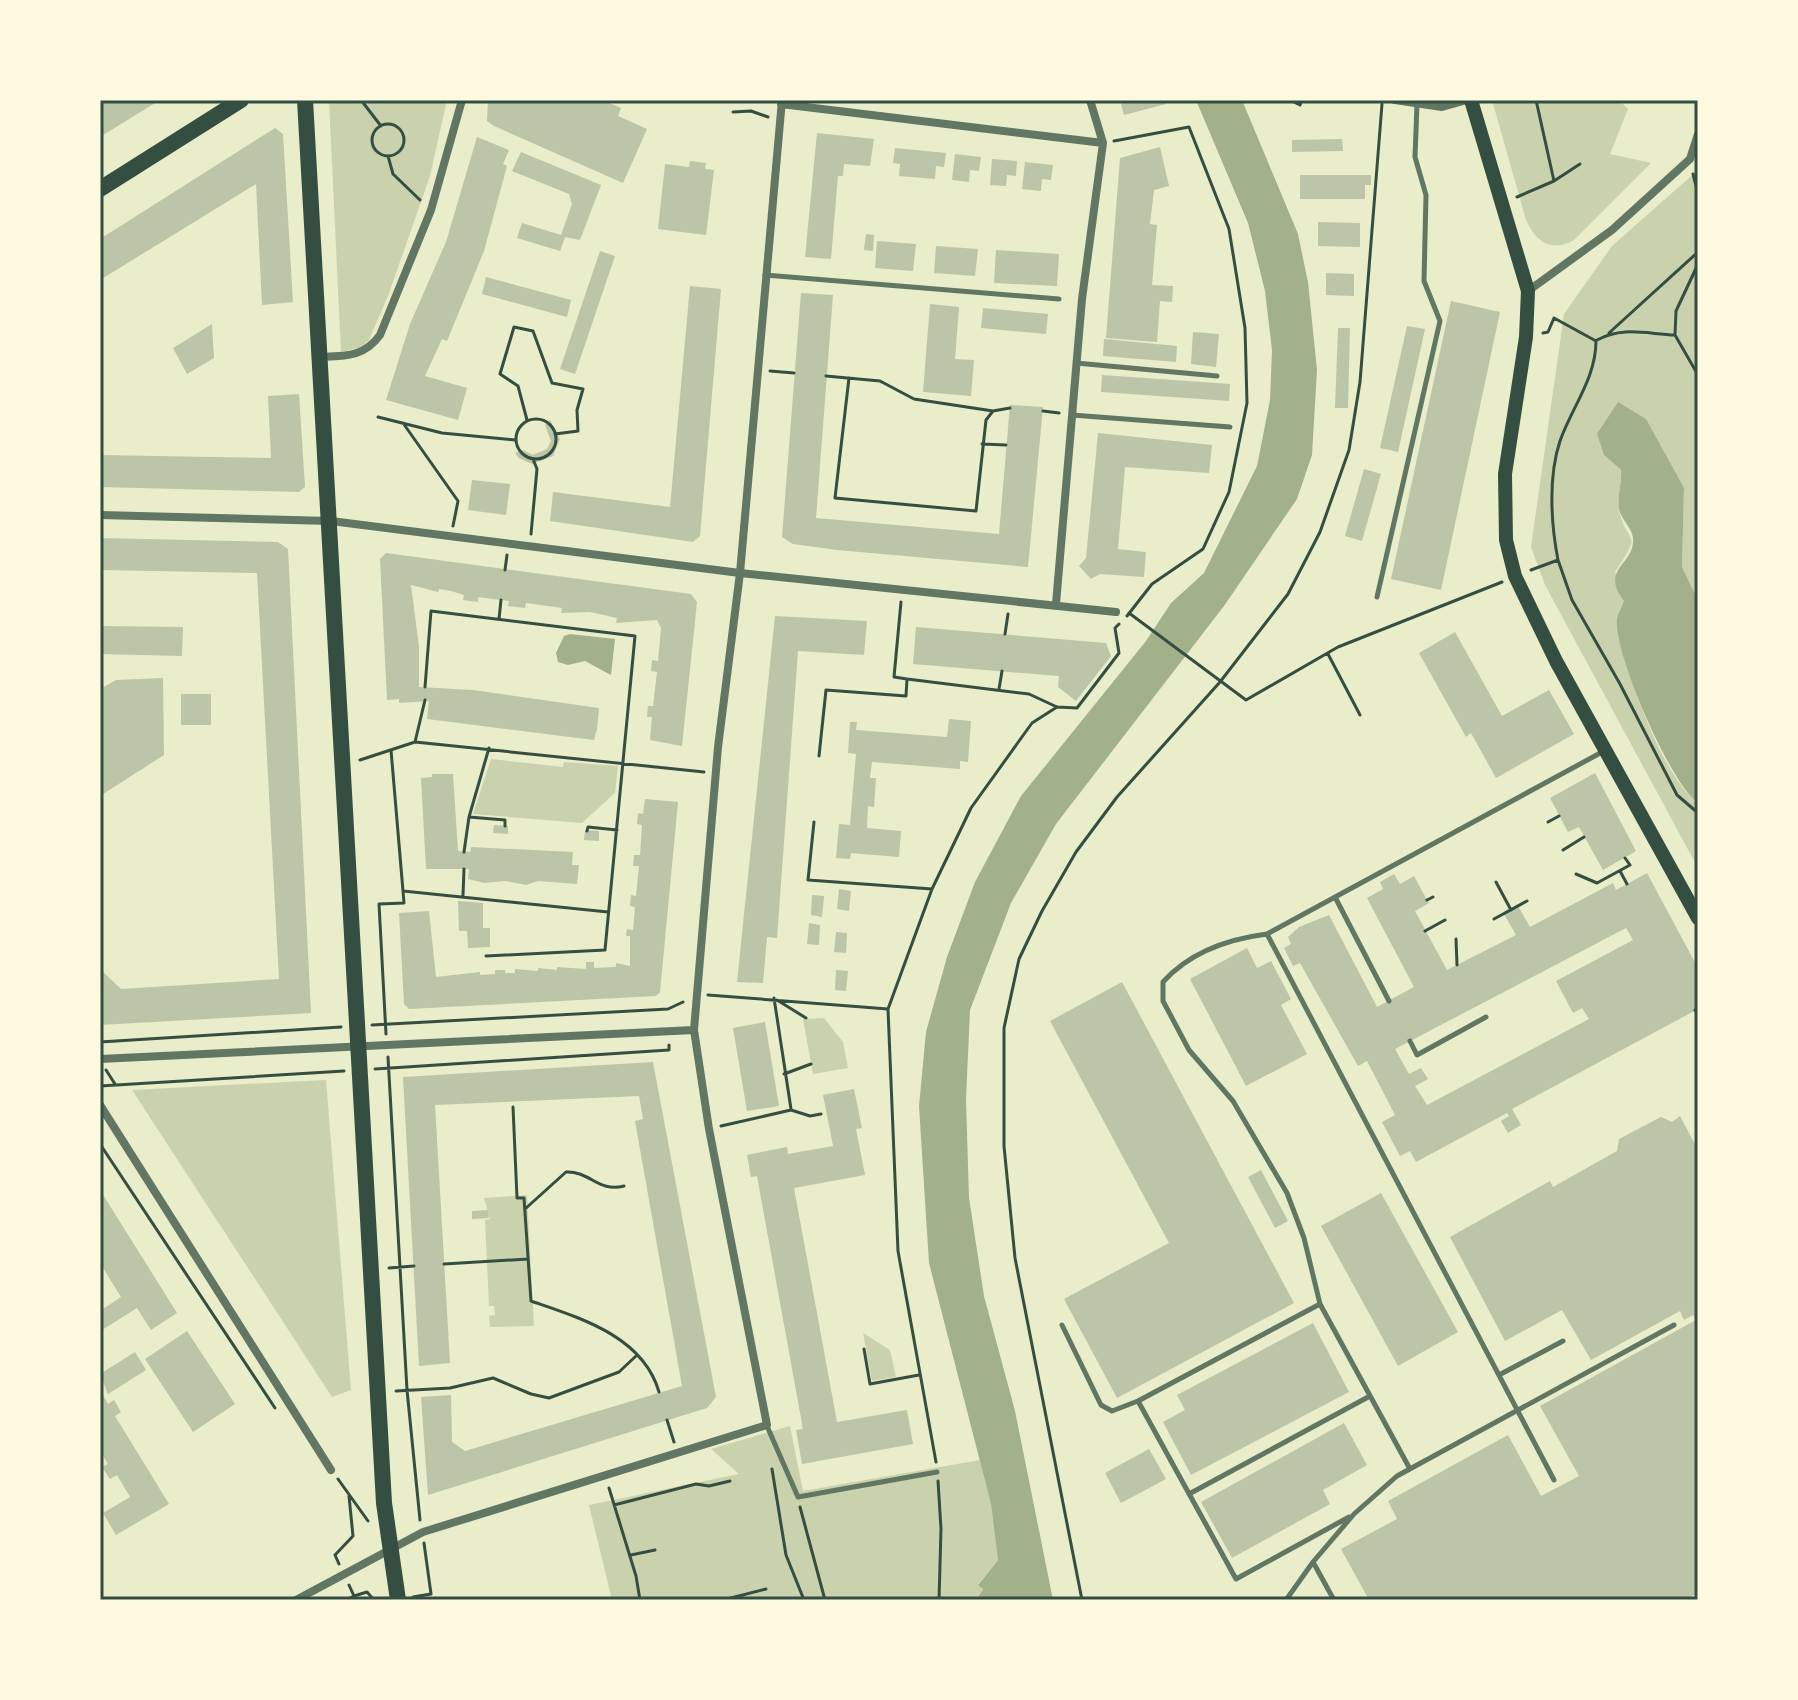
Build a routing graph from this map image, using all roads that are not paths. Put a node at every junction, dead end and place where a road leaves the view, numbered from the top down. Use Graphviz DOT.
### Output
graph roads {
  1 [pos="241,100"];
  2 [pos="305,100"];
  3 [pos="462,100"];
  4 [pos="1090,100"];
  5 [pos="1395,100"];
  6 [pos="1469,100"];
  7 [pos="782,102"];
  8 [pos="1417,103"];
  9 [pos="1698,134"];
  10 [pos="1103,143"];
  11 [pos="100,189"];
  12 [pos="765,275"];
  13 [pos="1528,291"];
  14 [pos="1059,299"];
  15 [pos="320,357"];
  16 [pos="1076,363"];
  17 [pos="1217,376"];
  18 [pos="1071,415"];
  19 [pos="1230,427"];
  20 [pos="100,515"];
  21 [pos="331,521"];
  22 [pos="740,573"];
  23 [pos="1377,597"];
  24 [pos="1056,604"];
  25 [pos="1116,612"];
  26 [pos="1605,751"];
  27 [pos="1335,897"];
  28 [pos="1698,918"];
  29 [pos="1267,934"];
  30 [pos="1389,1001"];
  31 [pos="1486,1017"];
  32 [pos="694,1030"];
  33 [pos="1410,1041"];
  34 [pos="360,1044"];
  35 [pos="100,1059"];
  36 [pos="100,1105"];
  37 [pos="1320,1304"];
  38 [pos="1062,1325"];
  39 [pos="1674,1325"];
  40 [pos="1563,1341"];
  41 [pos="1499,1375"];
  42 [pos="1370,1396"];
  43 [pos="1138,1401"];
  44 [pos="1518,1410"];
  45 [pos="767,1425"];
  46 [pos="1410,1469"];
  47 [pos="331,1470"];
  48 [pos="937,1472"];
  49 [pos="1554,1480"];
  50 [pos="1189,1494"];
  51 [pos="1354,1514"];
  52 [pos="389,1550"];
  53 [pos="1313,1562"];
  54 [pos="296,1600"];
  55 [pos="398,1600"];
  56 [pos="1286,1600"];
  57 [pos="1334,1600"];
  1 -- 11 [label="main road"];
  2 -- 15 [label="main road"];
  3 -- 15 [label="street"];
  4 -- 10 [label="street"];
  5 -- 8 [label="street"];
  6 -- 8 [label="street"];
  6 -- 13 [label="main road"];
  7 -- 10 [label="street"];
  7 -- 12 [label="street"];
  8 -- 23 [label="lane"];
  9 -- 13 [label="street"];
  10 -- 16 [label="street"];
  12 -- 14 [label="lane"];
  12 -- 22 [label="street"];
  13 -- 26 [label="main road"];
  15 -- 21 [label="main road"];
  16 -- 17 [label="lane"];
  16 -- 18 [label="street"];
  18 -- 19 [label="lane"];
  18 -- 24 [label="street"];
  20 -- 21 [label="street"];
  21 -- 22 [label="street"];
  21 -- 34 [label="main road"];
  22 -- 24 [label="street"];
  22 -- 32 [label="street"];
  24 -- 25 [label="street"];
  26 -- 27 [label="lane"];
  26 -- 28 [label="main road"];
  27 -- 29 [label="lane"];
  27 -- 30 [label="lane"];
  29 -- 37 [label="lane"];
  29 -- 41 [label="lane"];
  31 -- 33 [label="lane"];
  32 -- 34 [label="street"];
  32 -- 45 [label="street"];
  34 -- 35 [label="street"];
  34 -- 52 [label="main road"];
  36 -- 47 [label="street"];
  37 -- 42 [label="lane"];
  37 -- 43 [label="lane"];
  38 -- 43 [label="lane"];
  39 -- 44 [label="lane"];
  40 -- 41 [label="lane"];
  41 -- 44 [label="lane"];
  42 -- 46 [label="lane"];
  42 -- 50 [label="lane"];
  43 -- 50 [label="lane"];
  44 -- 46 [label="lane"];
  44 -- 49 [label="lane"];
  45 -- 48 [label="lane"];
  45 -- 52 [label="street"];
  46 -- 51 [label="lane"];
  50 -- 51 [label="lane"];
  51 -- 53 [label="lane"];
  52 -- 54 [label="street"];
  52 -- 55 [label="main road"];
  53 -- 56 [label="lane"];
  53 -- 57 [label="lane"];
}
